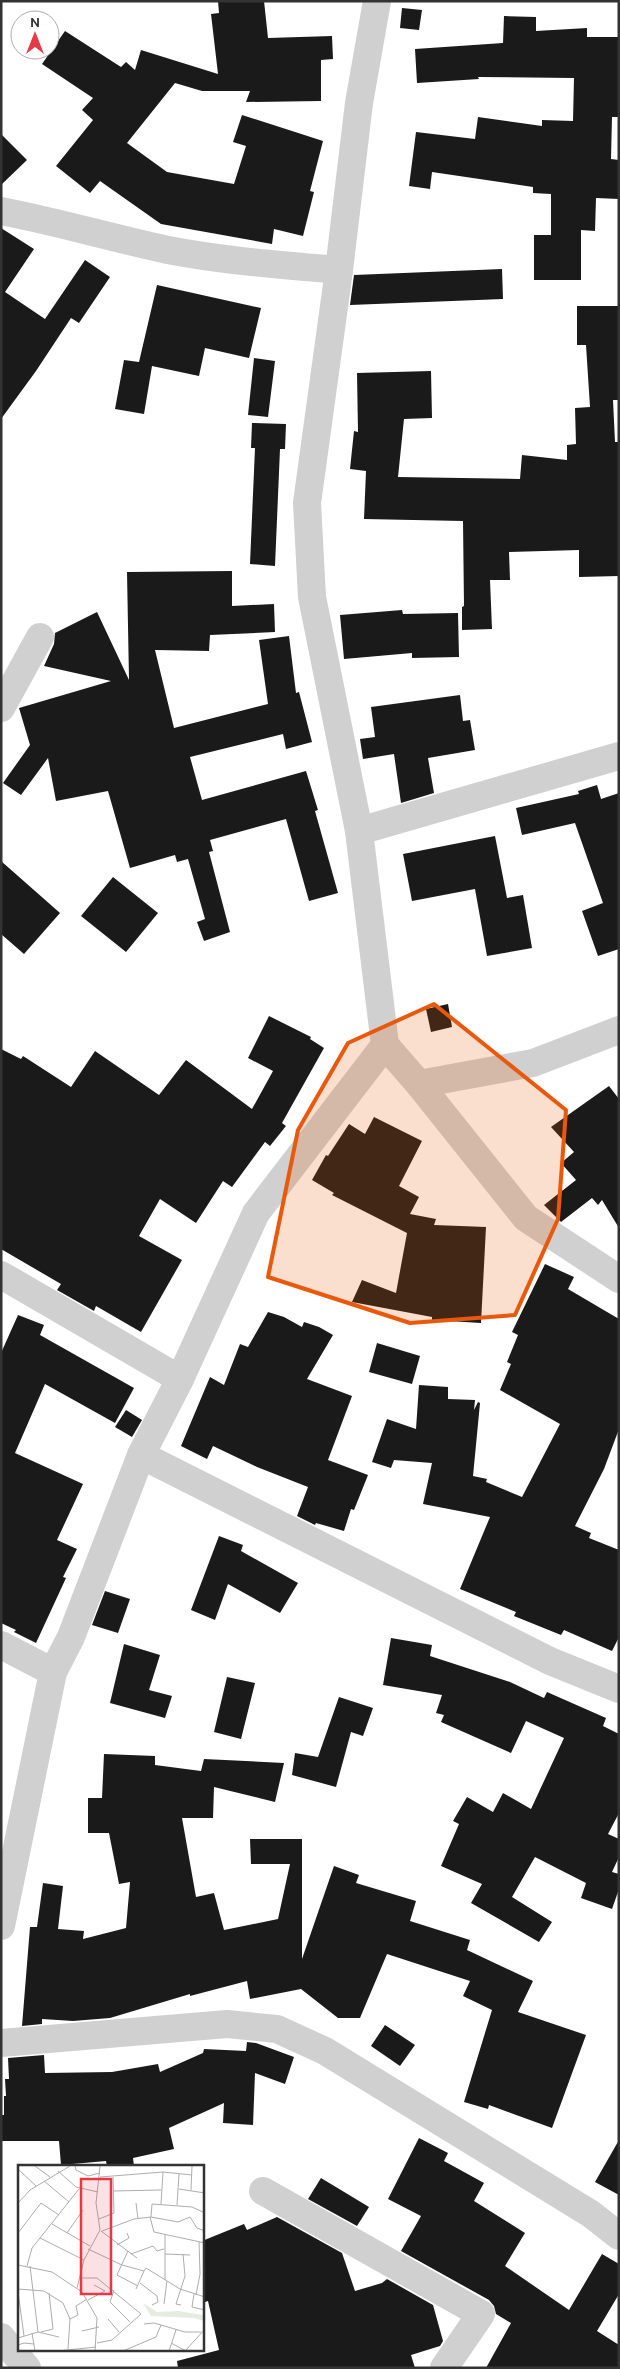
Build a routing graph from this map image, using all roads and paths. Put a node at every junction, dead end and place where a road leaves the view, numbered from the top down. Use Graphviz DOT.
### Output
graph roads {
  1 [pos="378,1"];
  2 [pos="1,211"];
  3 [pos="339,270"];
  4 [pos="40,637"];
  5 [pos="1,708"];
  6 [pos="619,756"];
  7 [pos="359,831"];
  8 [pos="619,1030"];
  9 [pos="385,1045"];
  10 [pos="419,1084"];
  11 [pos="1,1275"];
  12 [pos="619,1279"];
  13 [pos="180,1379"];
  14 [pos="141,1455"];
  15 [pos="1,1645"];
  16 [pos="53,1672"];
  17 [pos="619,1689"];
  18 [pos="1,1926"];
  19 [pos="1,2043"];
  20 [pos="263,2191"];
  21 [pos="619,2236"];
  22 [pos="1,2336"];
  23 [pos="27,2368"];
  24 [pos="444,2368"];
  1 -- 3 [label="street"];
  2 -- 3 [label="street"];
  3 -- 7 [label="street"];
  4 -- 5 [label="street"];
  6 -- 7 [label="street"];
  7 -- 9 [label="street"];
  8 -- 10 [label="street"];
  9 -- 10 [label="street"];
  9 -- 13 [label="street"];
  10 -- 12 [label="street"];
  11 -- 13 [label="street"];
  13 -- 14 [label="street"];
  14 -- 16 [label="street"];
  14 -- 17 [label="street"];
  15 -- 16 [label="street"];
  16 -- 18 [label="street"];
  19 -- 21 [label="street"];
  20 -- 24 [label="street"];
  22 -- 23 [label="street"];
}
